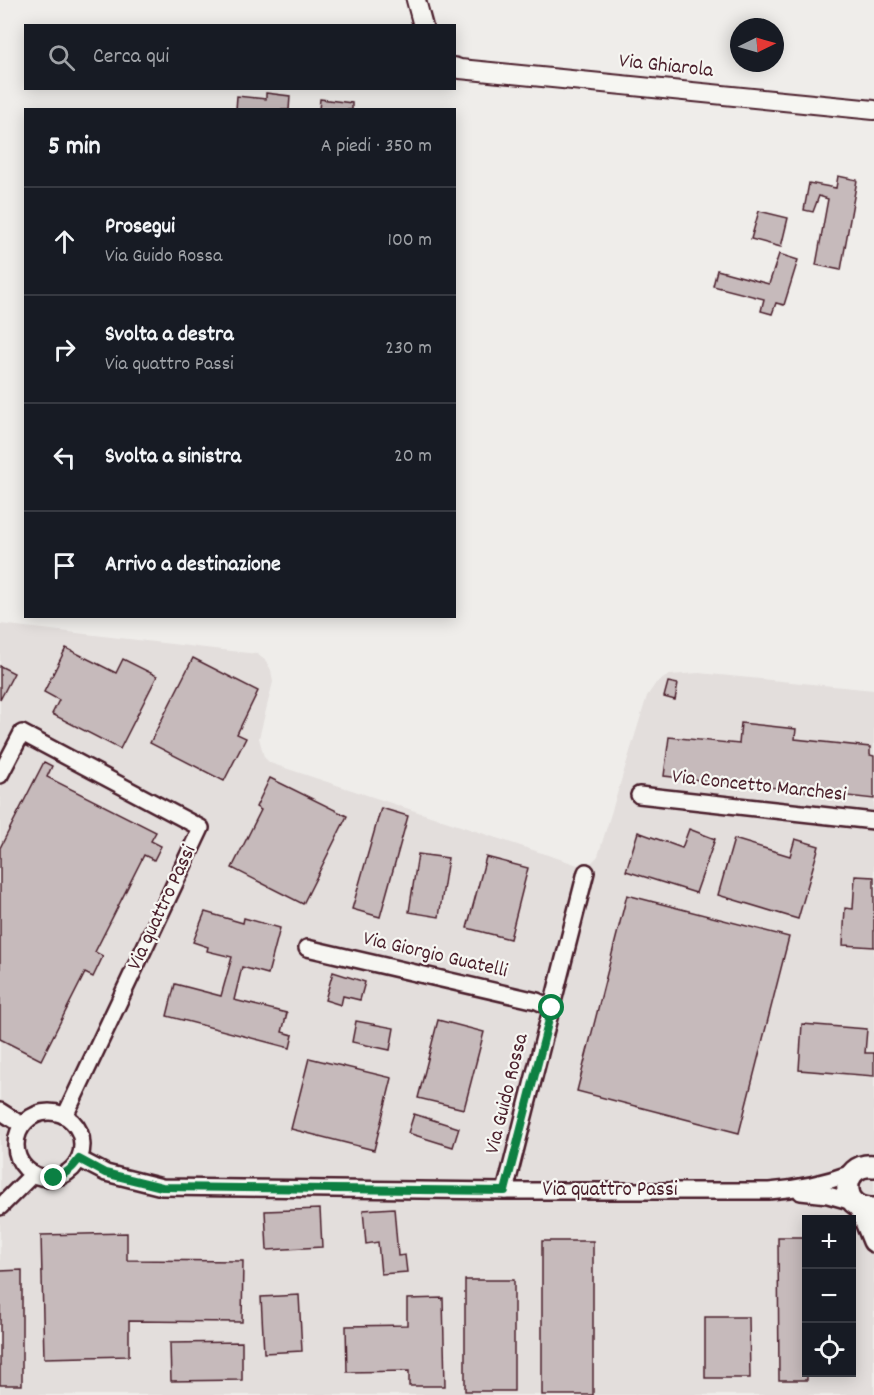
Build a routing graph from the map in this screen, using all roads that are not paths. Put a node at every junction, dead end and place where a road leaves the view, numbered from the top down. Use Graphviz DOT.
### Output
graph roads {
  1 [pos="416,0"];
  2 [pos="422,24"];
  3 [pos="456,68"];
  4 [pos="874,110"];
  5 [pos="0,775"];
  6 [pos="639,795"];
  7 [pos="874,821"];
  8 [pos="586,872"];
  9 [pos="307,948"];
  10 [pos="552,1008"];
  11 [pos="0,1111"];
  12 [pos="65,1116"];
  13 [pos="22,1125"];
  14 [pos="79,1159"];
  15 [pos="865,1166"];
  16 [pos="33,1174"];
  17 [pos="786,1190"];
  18 [pos="505,1191"];
  19 [pos="862,1206"];
  20 [pos="0,1207"];
  21 [pos="874,1241"];
  1 -- 2 [label="street"];
  3 -- 4 [label="street, Via Ghiarola"];
  5 -- 12 [label="street, Via quattro Passi"];
  6 -- 7 [label="street, Via Concetto Marchesi"];
  8 -- 10 [label="street, Via Guido Rossa"];
  9 -- 10 [label="street, Via Giorgio Guatelli"];
  10 -- 18 [label="street, Via Guido Rossa"];
  11 -- 13 [label="street"];
  12 -- 13 [label="street"];
  12 -- 14 [label="street"];
  13 -- 16 [label="street"];
  14 -- 16 [label="street"];
  14 -- 18 [label="street, Via quattro Passi"];
  15 -- 17 [label="street, Via quattro Passi"];
  15 -- 19 [label="main road"];
  16 -- 20 [label="street"];
  17 -- 18 [label="street, Via quattro Passi"];
  17 -- 19 [label="street, Via quattro Passi"];
  19 -- 21 [label="main road"];
}
